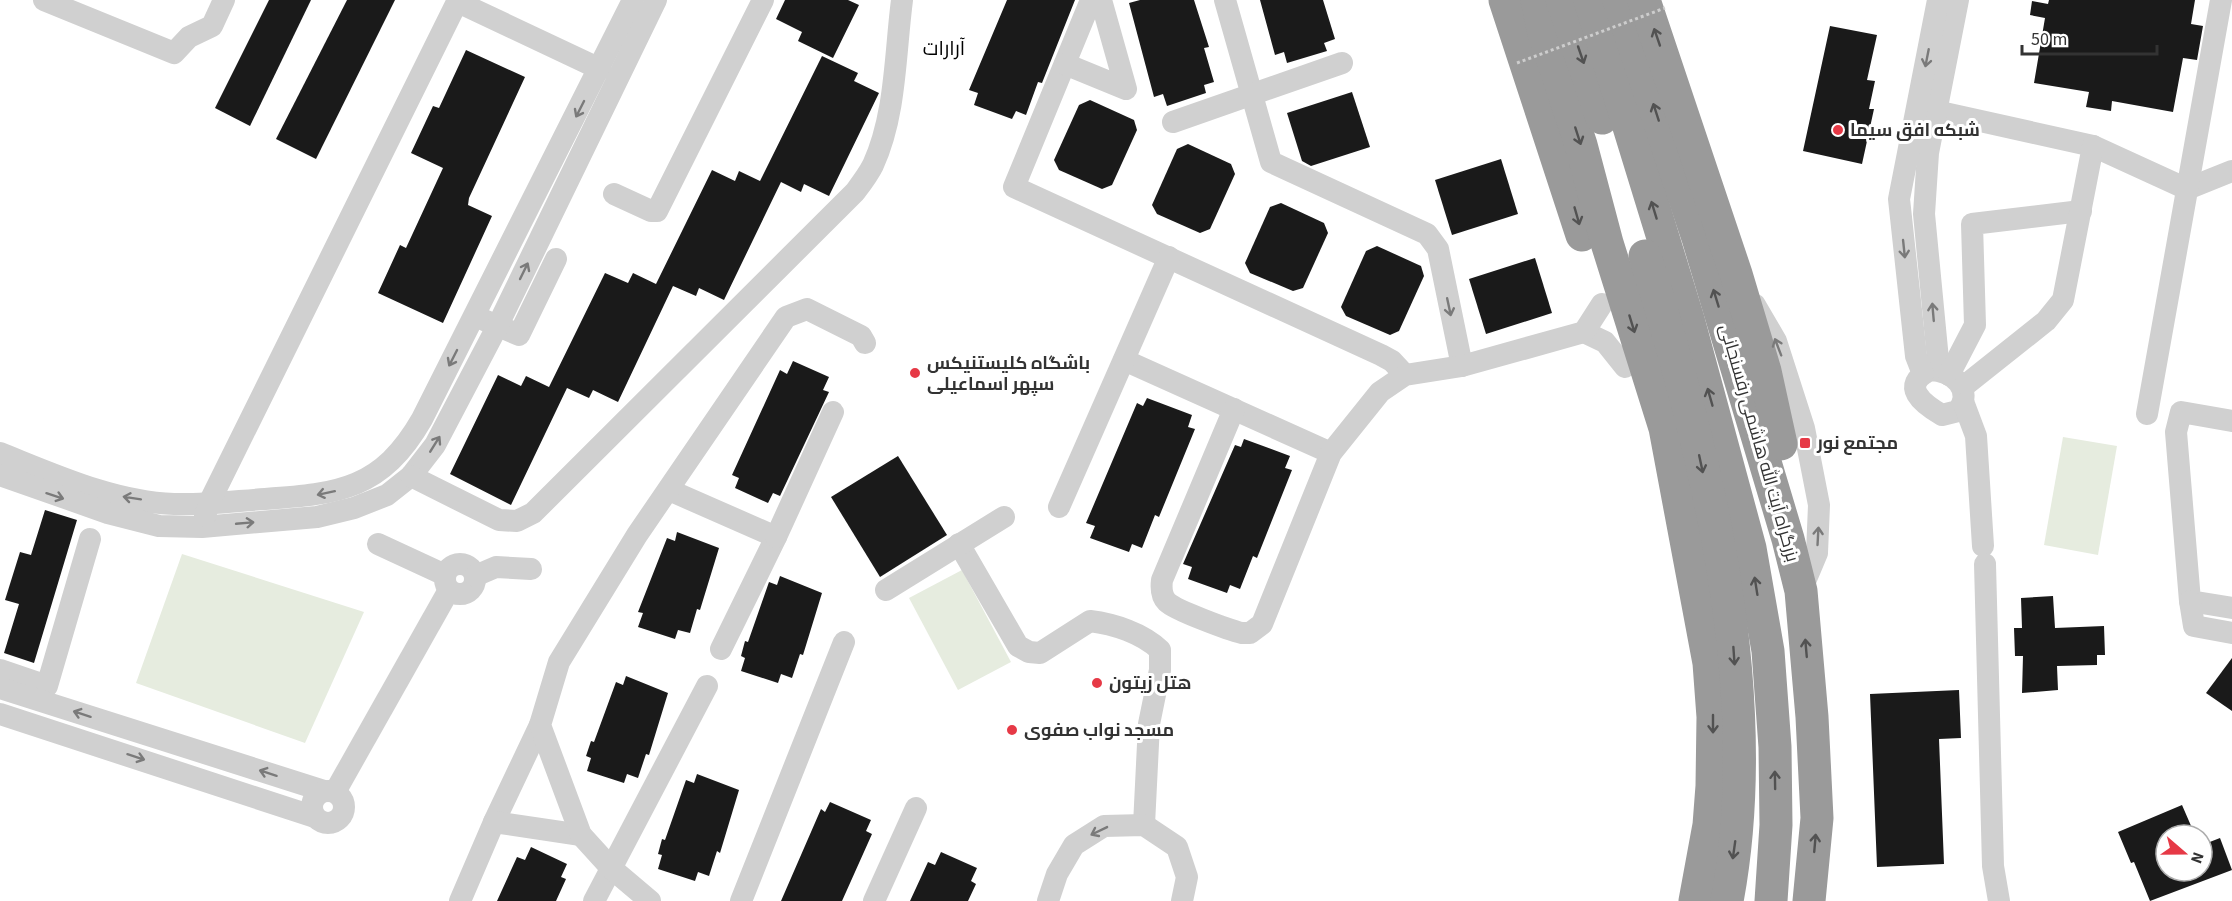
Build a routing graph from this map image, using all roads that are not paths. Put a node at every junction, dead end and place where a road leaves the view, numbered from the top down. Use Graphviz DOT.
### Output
graph roads {
  1 [pos="44,0"];
  2 [pos="224,0"];
  3 [pos="633,0"];
  4 [pos="656,0"];
  5 [pos="763,0"];
  6 [pos="902,0"];
  7 [pos="1091,0"];
  8 [pos="1101,0"];
  9 [pos="1225,0"];
  10 [pos="1537,0"];
  11 [pos="1562,0"];
  12 [pos="1590,0"];
  13 [pos="1619,0"];
  14 [pos="1938,0"];
  15 [pos="1958,0"];
  16 [pos="2221,0"];
  17 [pos="458,1"];
  18 [pos="1655,4"];
  19 [pos="1509,7"];
  20 [pos="1342,63"];
  21 [pos="1065,64"];
  22 [pos="600,69"];
  23 [pos="1252,95"];
  24 [pos="1927,109"];
  25 [pos="1173,122"];
  26 [pos="2093,146"];
  27 [pos="2232,171"];
  28 [pos="2187,189"];
  29 [pos="614,194"];
  30 [pos="2081,211"];
  31 [pos="1169,257"];
  32 [pos="556,259"];
  33 [pos="1736,274"];
  34 [pos="1602,304"];
  35 [pos="474,316"];
  36 [pos="498,326"];
  37 [pos="1584,332"];
  38 [pos="866,343"];
  39 [pos="1124,360"];
  40 [pos="1462,366"];
  41 [pos="1624,367"];
  42 [pos="1405,375"];
  43 [pos="1947,382"];
  44 [pos="1234,409"];
  45 [pos="833,412"];
  46 [pos="2147,414"];
  47 [pos="2232,421"];
  48 [pos="0,453"];
  49 [pos="1331,453"];
  50 [pos="0,475"];
  51 [pos="411,476"];
  52 [pos="669,490"];
  53 [pos="209,503"];
  54 [pos="1059,507"];
  55 [pos="1004,517"];
  56 [pos="202,527"];
  57 [pos="776,537"];
  58 [pos="90,539"];
  59 [pos="1788,539"];
  60 [pos="1687,541"];
  61 [pos="378,544"];
  62 [pos="960,544"];
  63 [pos="531,569"];
  64 [pos="447,583"];
  65 [pos="886,590"];
  66 [pos="1801,591"];
  67 [pos="2190,601"];
  68 [pos="2232,608"];
  69 [pos="2232,633"];
  70 [pos="844,642"];
  71 [pos="721,649"];
  72 [pos="0,670"];
  73 [pos="707,686"];
  74 [pos="0,688"];
  75 [pos="41,701"];
  76 [pos="0,714"];
  77 [pos="35,724"];
  78 [pos="540,725"];
  79 [pos="329,791"];
  80 [pos="916,808"];
  81 [pos="494,822"];
  82 [pos="1144,825"];
  83 [pos="581,835"];
  84 [pos="611,868"];
  85 [pos="460,901"];
  86 [pos="594,901"];
  87 [pos="650,901"];
  88 [pos="741,901"];
  89 [pos="874,901"];
  90 [pos="1048,901"];
  91 [pos="1182,901"];
  92 [pos="1695,901"];
  93 [pos="1727,901"];
  94 [pos="1771,901"];
  95 [pos="1809,901"];
  96 [pos="1999,901"];
  1 -- 2 [label="street"];
  3 -- 22 [label="street"];
  36 -- 4 [label="street, one-way"];
  5 -- 29 [label="street"];
  6 -- 51 [label="street"];
  7 -- 21 [label="street"];
  8 -- 21 [label="street"];
  9 -- 23 [label="street"];
  10 -- 60 [label="highway, one-way"];
  11 -- 93 [label="highway, one-way"];
  94 -- 12 [label="highway, بزرگراه آیت الله هاشمی رفسنجانی, one-way"];
  59 -- 13 [label="highway, بزرگراه آیت الله هاشمی رفسنجانی, one-way"];
  14 -- 24 [label="street, one-way"];
  15 -- 24 [label="street"];
  16 -- 28 [label="street"];
  17 -- 22 [label="street"];
  17 -- 53 [label="street"];
  33 -- 18 [label="highway, one-way"];
  19 -- 34 [label="highway, one-way"];
  20 -- 23 [label="street"];
  21 -- 31 [label="street"];
  22 -- 35 [label="street, one-way"];
  23 -- 25 [label="street"];
  23 -- 40 [label="street, one-way"];
  24 -- 26 [label="street"];
  24 -- 43 [label="street"];
  26 -- 28 [label="street"];
  26 -- 30 [label="street"];
  27 -- 28 [label="street"];
  28 -- 46 [label="street"];
  30 -- 43 [label="street"];
  30 -- 43 [label="street"];
  31 -- 39 [label="street"];
  31 -- 42 [label="street"];
  32 -- 36 [label="street"];
  33 -- 59 [label="highway"];
  66 -- 33 [label="street, one-way"];
  34 -- 37 [label="street"];
  34 -- 41 [label="highway"];
  35 -- 36 [label="street"];
  35 -- 53 [label="street, one-way"];
  51 -- 36 [label="street, one-way"];
  37 -- 40 [label="street"];
  37 -- 41 [label="street"];
  38 -- 52 [label="street"];
  39 -- 44 [label="street"];
  39 -- 54 [label="street"];
  40 -- 42 [label="street"];
  41 -- 60 [label="highway"];
  42 -- 49 [label="street"];
  43 -- 96 [label="street"];
  44 -- 49 [label="street"];
  44 -- 49 [label="street"];
  45 -- 57 [label="street"];
  47 -- 67 [label="street"];
  53 -- 48 [label="street, one-way"];
  50 -- 56 [label="street, one-way"];
  56 -- 51 [label="street, one-way"];
  52 -- 57 [label="street"];
  52 -- 78 [label="street"];
  53 -- 56 [label="street"];
  55 -- 62 [label="street"];
  57 -- 71 [label="street"];
  58 -- 72 [label="street"];
  59 -- 66 [label="highway, بزرگراه آیت الله هاشمی رفسنجانی"];
  60 -- 92 [label="highway, one-way"];
  61 -- 64 [label="street"];
  62 -- 65 [label="street"];
  62 -- 82 [label="street"];
  63 -- 64 [label="street"];
  64 -- 79 [label="street"];
  95 -- 66 [label="highway, بزرگراه آیت الله هاشمی رفسنجانی, one-way"];
  67 -- 68 [label="street"];
  67 -- 69 [label="street"];
  70 -- 88 [label="street"];
  73 -- 84 [label="street"];
  74 -- 75 [label="street"];
  75 -- 77 [label="street"];
  79 -- 75 [label="street, one-way"];
  76 -- 77 [label="street"];
  77 -- 79 [label="street, one-way"];
  78 -- 81 [label="street"];
  78 -- 83 [label="street"];
  80 -- 89 [label="street"];
  81 -- 83 [label="street"];
  81 -- 85 [label="street"];
  82 -- 90 [label="street, one-way"];
  82 -- 91 [label="street"];
  83 -- 84 [label="street"];
  84 -- 86 [label="street"];
  84 -- 87 [label="street"];
}
